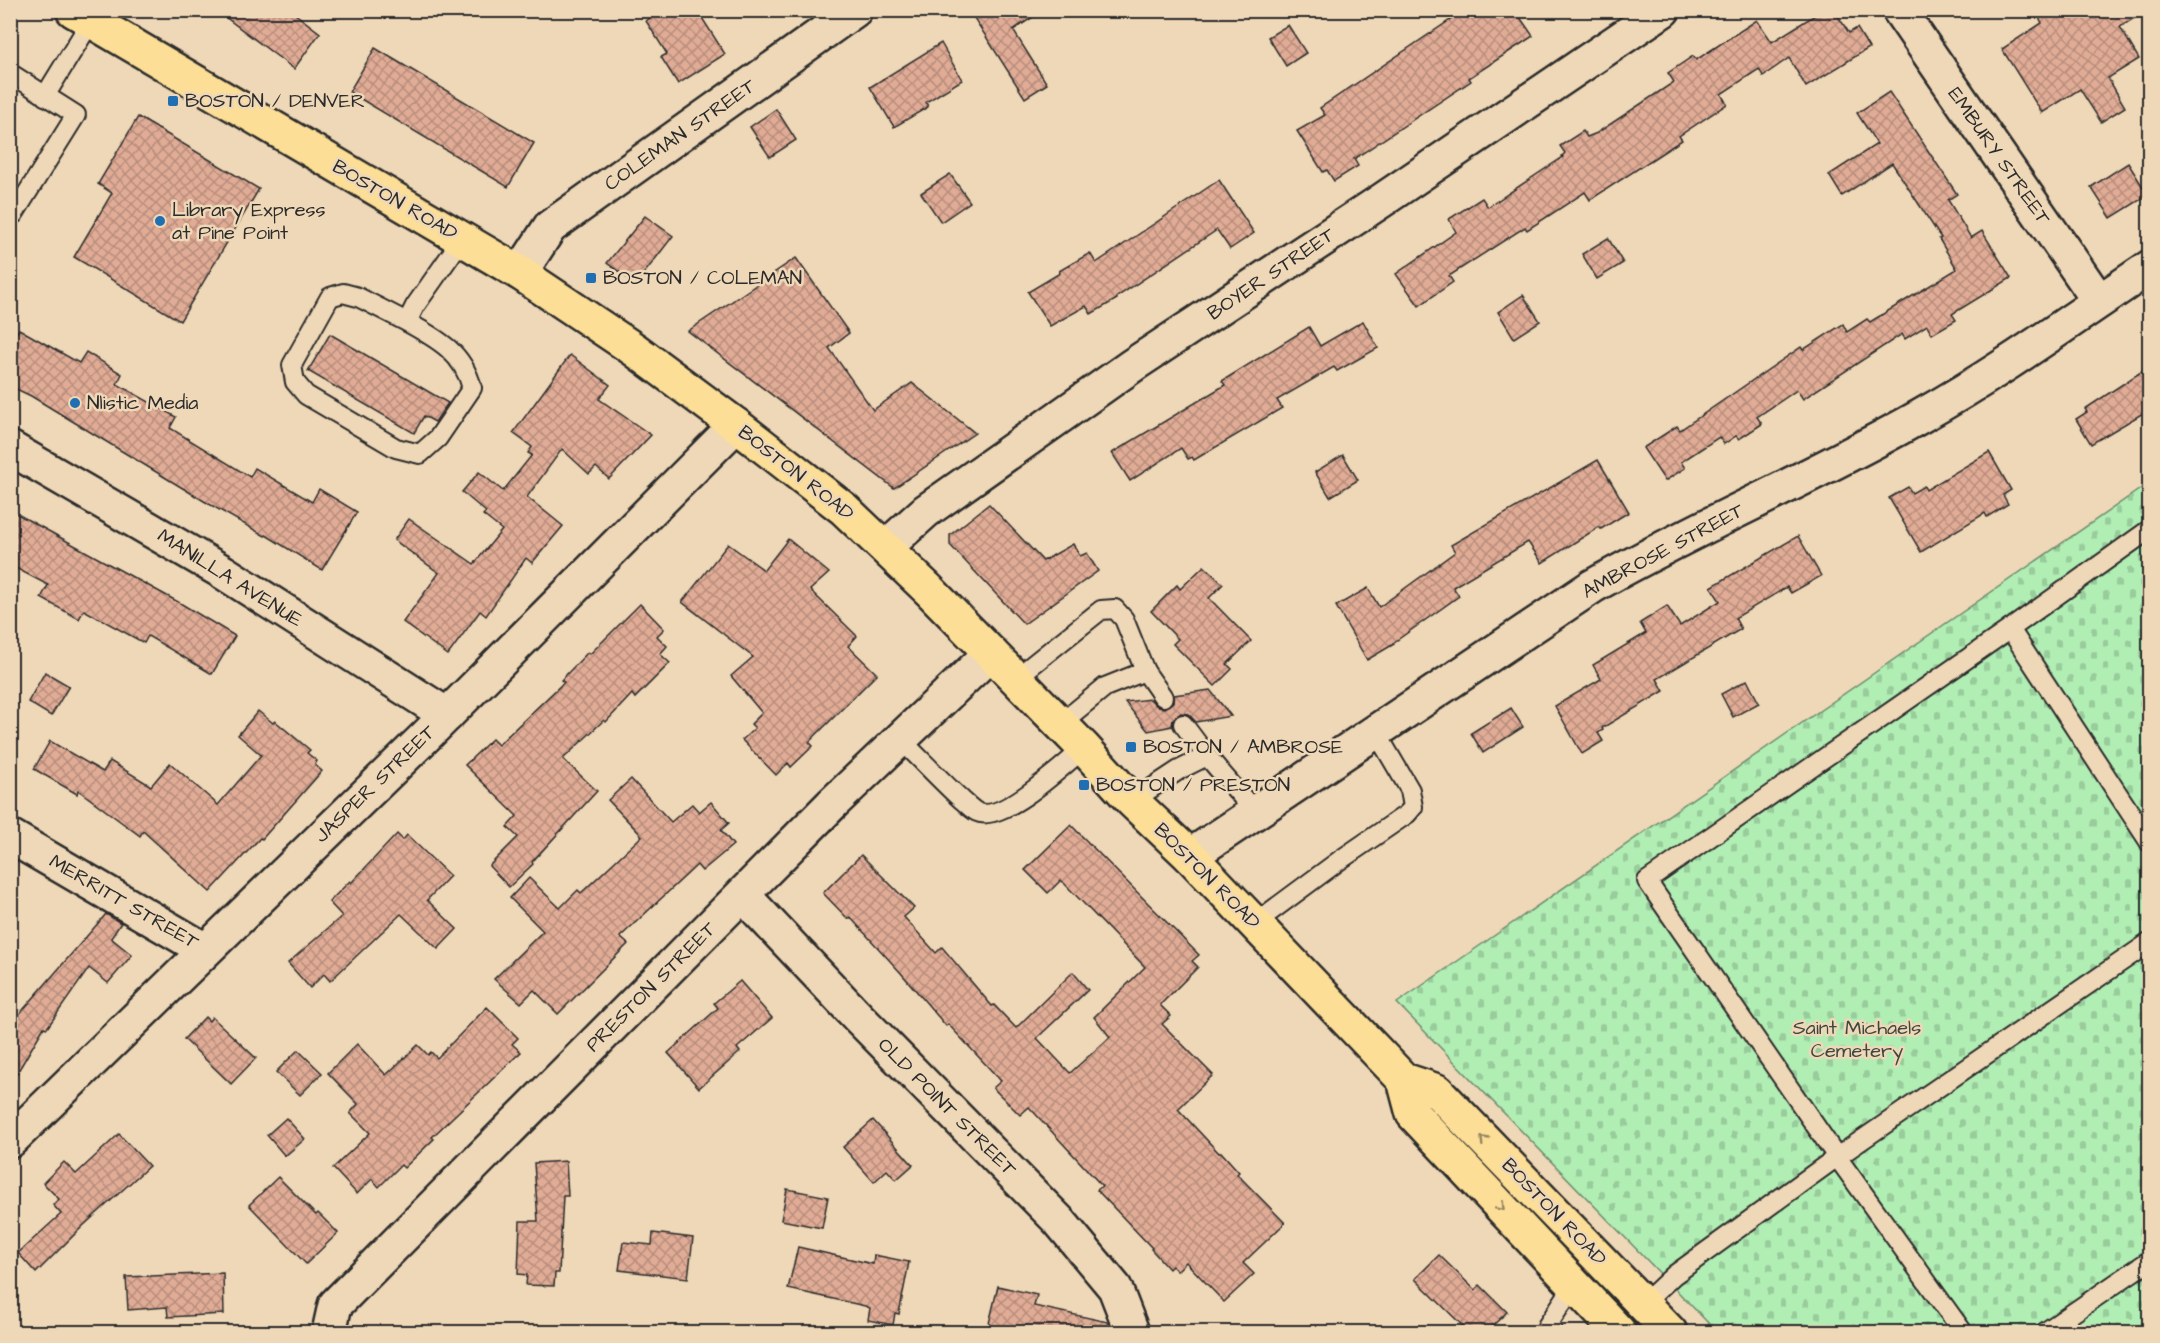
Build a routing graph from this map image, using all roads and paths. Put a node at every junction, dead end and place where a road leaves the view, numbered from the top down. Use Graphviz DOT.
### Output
graph roads {
  1 [pos="855,10"];
  2 [pos="1663,10"];
  3 [pos="1899,10"];
  4 [pos="88,14"];
  5 [pos="10,73"];
  6 [pos="45,96"];
  7 [pos="10,211"];
  8 [pos="462,239"];
  9 [pos="2150,267"];
  10 [pos="520,273"];
  11 [pos="2099,301"];
  12 [pos="407,322"];
  13 [pos="736,424"];
  14 [pos="10,448"];
  15 [pos="2150,529"];
  16 [pos="885,547"];
  17 [pos="2010,629"];
  18 [pos="991,653"];
  19 [pos="1144,671"];
  20 [pos="1016,678"];
  21 [pos="1163,697"];
  22 [pos="447,715"];
  23 [pos="1060,724"];
  24 [pos="1183,724"];
  25 [pos="1376,732"];
  26 [pos="900,739"];
  27 [pos="1084,748"];
  28 [pos="1207,756"];
  29 [pos="1132,801"];
  30 [pos="1255,812"];
  31 [pos="10,836"];
  32 [pos="2150,843"];
  33 [pos="1190,856"];
  34 [pos="743,894"];
  35 [pos="1255,923"];
  36 [pos="2150,942"];
  37 [pos="206,950"];
  38 [pos="1404,1080"];
  39 [pos="10,1141"];
  40 [pos="1837,1157"];
  41 [pos="2150,1260"];
  42 [pos="1574,1285"];
  43 [pos="1643,1304"];
  44 [pos="329,1332"];
  45 [pos="1132,1332"];
  46 [pos="1553,1332"];
  47 [pos="1619,1332"];
  48 [pos="1670,1332"];
  49 [pos="1963,1332"];
  50 [pos="2044,1332"];
  1 -- 10 [label="street, COLEMAN STREET"];
  2 -- 16 [label="street, BOYER STREET"];
  3 -- 11 [label="street, EMBURY STREET"];
  4 -- 6 [label="lane"];
  4 -- 8 [label="main road, BOSTON ROAD"];
  5 -- 6 [label="lane"];
  6 -- 7 [label="lane"];
  8 -- 10 [label="main road, BOSTON ROAD"];
  8 -- 12 [label="lane"];
  9 -- 11 [label="street, AMBROSE STREET"];
  10 -- 13 [label="main road, BOSTON ROAD"];
  11 -- 25 [label="street, AMBROSE STREET"];
  12 -- 12 [label="lane"];
  13 -- 16 [label="main road, BOSTON ROAD"];
  13 -- 22 [label="street, JASPER STREET"];
  14 -- 22 [label="street, MANILLA AVENUE"];
  15 -- 17 [label="lane"];
  16 -- 18 [label="main road, BOSTON ROAD"];
  17 -- 32 [label="lane"];
  17 -- 40 [label="lane"];
  18 -- 20 [label="main road, BOSTON ROAD"];
  18 -- 26 [label="street, PRESTON STREET"];
  19 -- 20 [label="lane"];
  19 -- 21 [label="lane"];
  19 -- 23 [label="lane"];
  20 -- 23 [label="main road, BOSTON ROAD"];
  22 -- 37 [label="street, JASPER STREET"];
  23 -- 27 [label="main road, BOSTON ROAD"];
  24 -- 28 [label="lane"];
  25 -- 30 [label="street, AMBROSE STREET"];
  25 -- 35 [label="lane"];
  26 -- 27 [label="lane"];
  26 -- 34 [label="street, PRESTON STREET"];
  27 -- 29 [label="main road, BOSTON ROAD"];
  28 -- 29 [label="lane"];
  28 -- 30 [label="lane"];
  29 -- 33 [label="main road, BOSTON ROAD"];
  30 -- 33 [label="street, AMBROSE STREET"];
  31 -- 37 [label="street, MERRITT STREET"];
  33 -- 35 [label="main road, BOSTON ROAD"];
  34 -- 44 [label="street, PRESTON STREET"];
  34 -- 45 [label="street, OLD POINT STREET"];
  35 -- 38 [label="main road, BOSTON ROAD"];
  36 -- 40 [label="lane"];
  37 -- 39 [label="street, JASPER STREET"];
  38 -- 42 [label="main road, BOSTON ROAD, one-way"];
  43 -- 38 [label="main road, BOSTON ROAD, one-way"];
  40 -- 43 [label="lane"];
  40 -- 49 [label="lane"];
  41 -- 50 [label="lane"];
  42 -- 46 [label="lane"];
  42 -- 47 [label="main road, BOSTON ROAD"];
  43 -- 48 [label="main road, BOSTON ROAD"];
}
